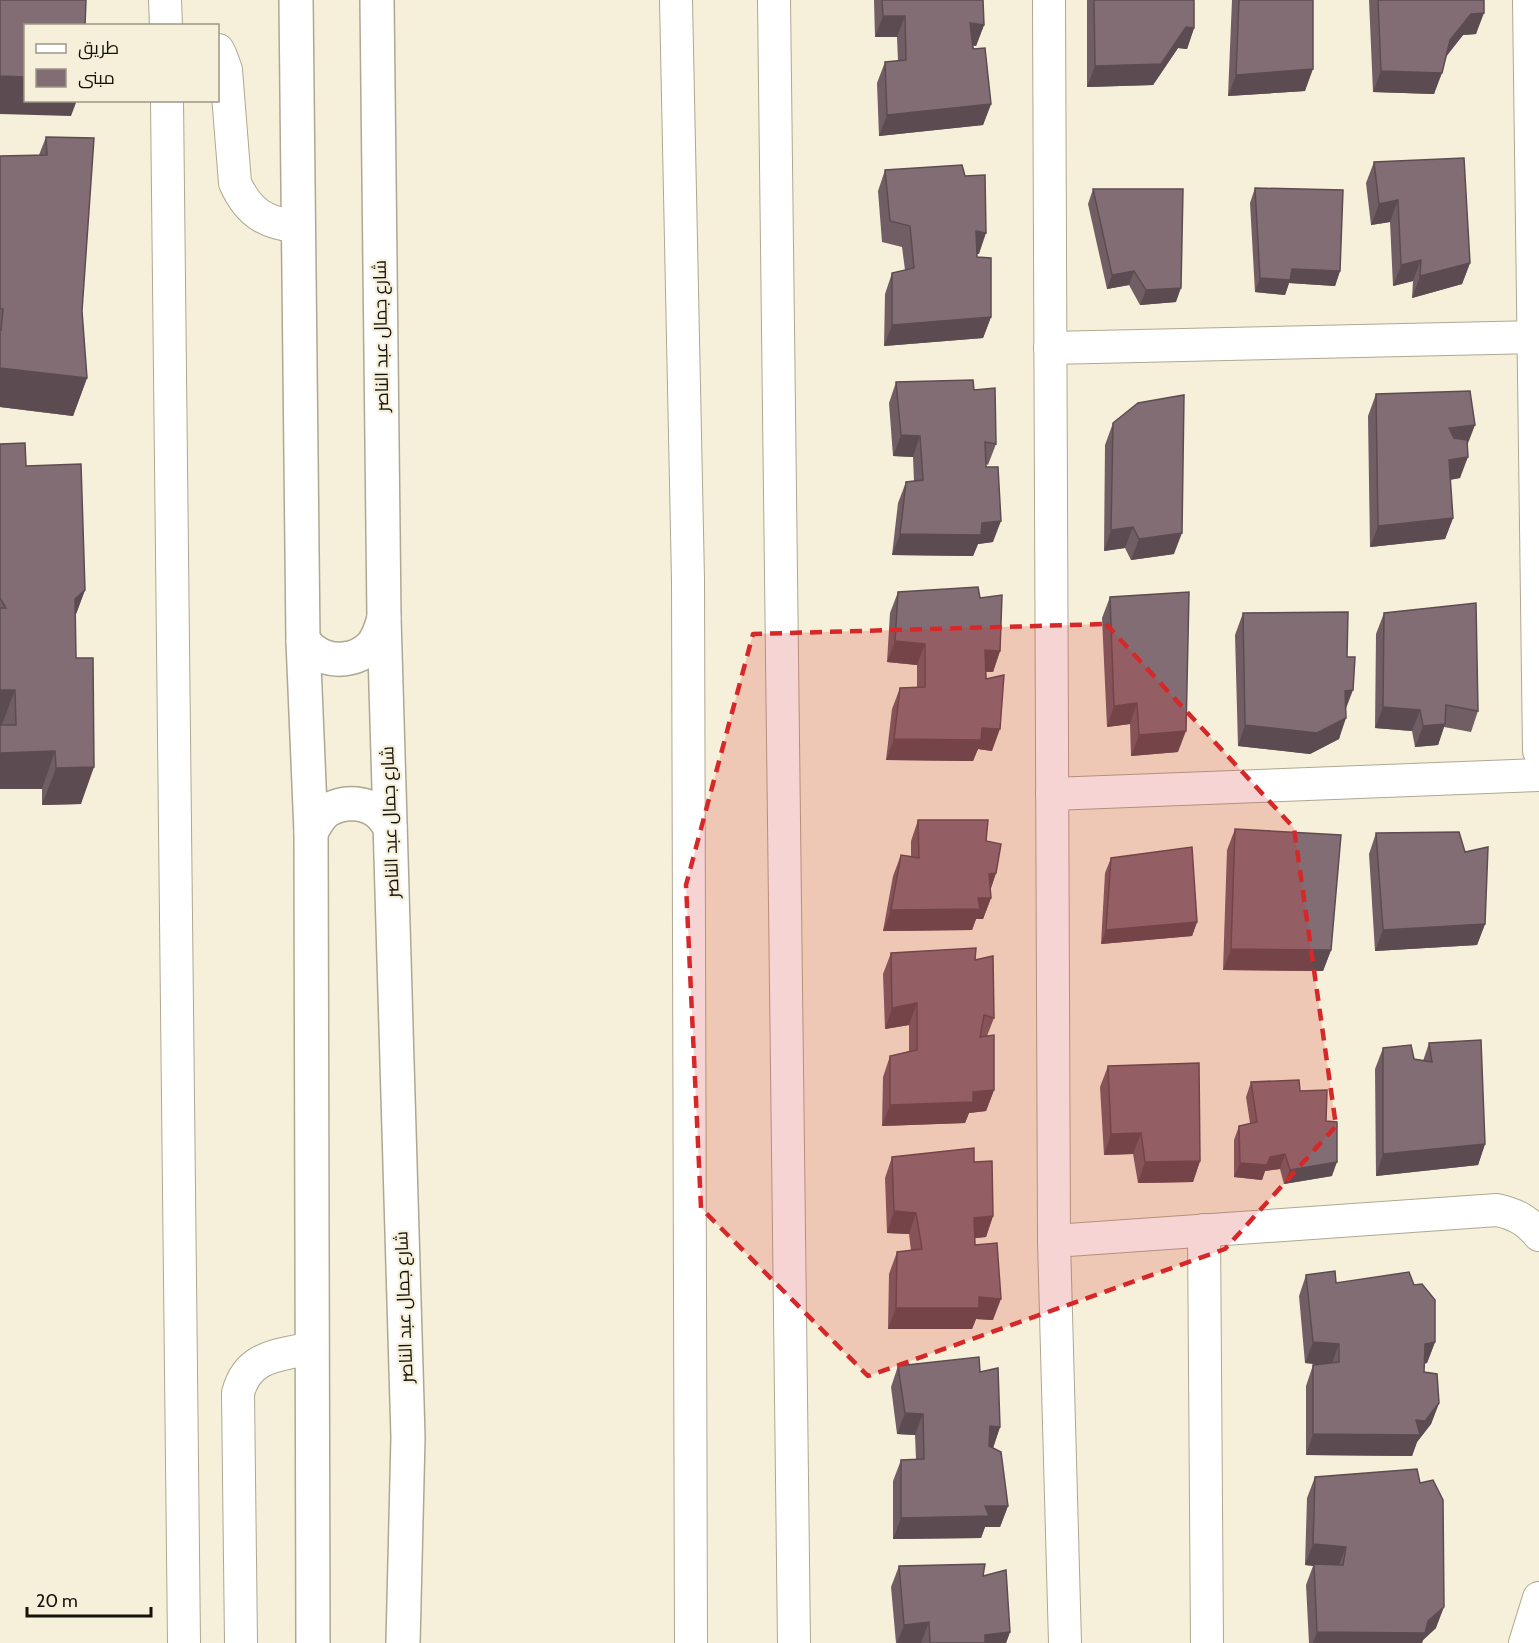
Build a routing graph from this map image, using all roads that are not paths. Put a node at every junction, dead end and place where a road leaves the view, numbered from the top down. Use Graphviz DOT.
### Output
graph roads {
  1 [pos="165,0"];
  2 [pos="296,0"];
  3 [pos="376,0"];
  4 [pos="676,0"];
  5 [pos="774,0"];
  6 [pos="1049,0"];
  7 [pos="1529,0"];
  8 [pos="166,24"];
  9 [pos="219,52"];
  10 [pos="167,102"];
  11 [pos="299,227"];
  12 [pos="1534,338"];
  13 [pos="1050,348"];
  14 [pos="384,618"];
  15 [pos="303,641"];
  16 [pos="1539,751"];
  17 [pos="1539,775"];
  18 [pos="1052,794"];
  19 [pos="390,827"];
  20 [pos="311,832"];
  21 [pos="1204,1230"];
  22 [pos="1539,1235"];
  23 [pos="1054,1241"];
  24 [pos="311,1348"];
  25 [pos="1539,1598"];
  26 [pos="184,1643"];
  27 [pos="241,1643"];
  28 [pos="314,1643"];
  29 [pos="403,1643"];
  30 [pos="691,1643"];
  31 [pos="794,1643"];
  32 [pos="1065,1643"];
  33 [pos="1207,1643"];
  34 [pos="1525,1643"];
  1 -- 8 [label="street"];
  2 -- 11 [label="main road"];
  3 -- 14 [label="main road, شارع جمال عبد الناصر"];
  4 -- 30 [label="street"];
  5 -- 31 [label="street"];
  6 -- 13 [label="street"];
  7 -- 12 [label="street"];
  9 -- 11 [label="street"];
  10 -- 26 [label="street"];
  11 -- 15 [label="main road"];
  12 -- 13 [label="street"];
  12 -- 16 [label="street"];
  13 -- 18 [label="street"];
  14 -- 15 [label="main road"];
  14 -- 19 [label="main road, شارع جمال عبد الناصر"];
  15 -- 20 [label="main road"];
  17 -- 18 [label="street"];
  18 -- 23 [label="street"];
  19 -- 20 [label="main road"];
  19 -- 29 [label="main road, شارع جمال عبد الناصر"];
  20 -- 24 [label="main road"];
  21 -- 22 [label="street"];
  21 -- 23 [label="street"];
  21 -- 33 [label="street"];
  23 -- 32 [label="street"];
  24 -- 27 [label="street"];
  24 -- 28 [label="main road"];
  25 -- 34 [label="street"];
}
